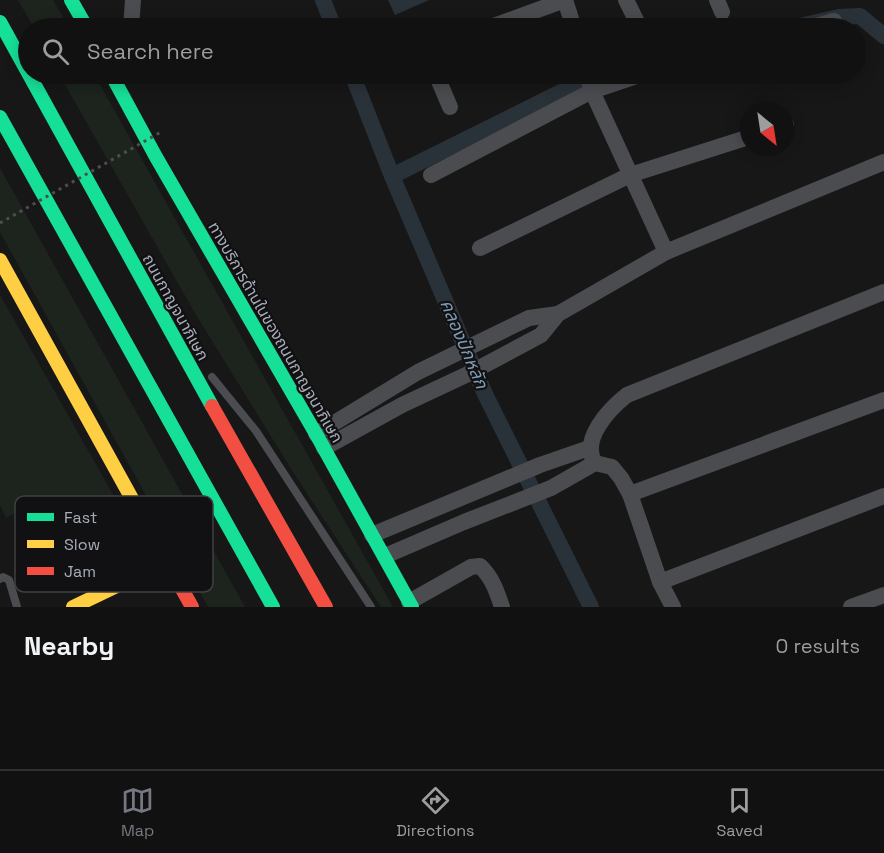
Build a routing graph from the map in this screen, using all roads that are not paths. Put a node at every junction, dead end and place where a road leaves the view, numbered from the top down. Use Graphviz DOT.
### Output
graph roads {
  1 [pos="71,0"];
  2 [pos="133,0"];
  3 [pos="626,0"];
  4 [pos="81,18"];
  5 [pos="132,18"];
  6 [pos="523,18"];
  7 [pos="571,18"];
  8 [pos="635,18"];
  9 [pos="0,22"];
  10 [pos="18,55"];
  11 [pos="34,84"];
  12 [pos="116,84"];
  13 [pos="440,84"];
  14 [pos="588,84"];
  15 [pos="590,84"];
  16 [pos="450,107"];
  17 [pos="0,117"];
  18 [pos="740,140"];
  19 [pos="884,162"];
  20 [pos="430,175"];
  21 [pos="630,175"];
  22 [pos="480,248"];
  23 [pos="666,252"];
  24 [pos="0,260"];
  25 [pos="884,292"];
  26 [pos="558,315"];
  27 [pos="162,316"];
  28 [pos="198,360"];
  29 [pos="205,369"];
  30 [pos="884,400"];
  31 [pos="320,441"];
  32 [pos="592,456"];
  33 [pos="630,494"];
  34 [pos="131,496"];
  35 [pos="211,496"];
  36 [pos="884,496"];
  37 [pos="213,499"];
  38 [pos="372,535"];
  39 [pos="385,556"];
  40 [pos="0,579"];
  41 [pos="660,582"];
  42 [pos="104,592"];
  43 [pos="184,592"];
  44 [pos="884,595"];
  45 [pos="410,604"];
  46 [pos="18,607"];
  47 [pos="73,607"];
  48 [pos="192,607"];
  49 [pos="273,607"];
  50 [pos="326,607"];
  51 [pos="371,607"];
  52 [pos="502,607"];
  53 [pos="673,607"];
  54 [pos="851,607"];
  1 -- 4 [label="main road"];
  2 -- 5 [label="street"];
  3 -- 8 [label="street"];
  6 -- 7 [label="street"];
  9 -- 10 [label="main road, ถนนกาญจนาภิเษก"];
  11 -- 27 [label="main road, ถนนกาญจนาภิเษก"];
  12 -- 31 [label="main road, ทางบริการด้านในของถนนกาญจนาภิเษก"];
  13 -- 16 [label="street"];
  14 -- 20 [label="street"];
  15 -- 21 [label="street"];
  17 -- 35 [label="main road"];
  18 -- 21 [label="street"];
  19 -- 23 [label="street"];
  21 -- 22 [label="street"];
  21 -- 23 [label="street"];
  23 -- 26 [label="street"];
  24 -- 34 [label="main road"];
  25 -- 32 [label="street"];
  26 -- 31 [label="street"];
  26 -- 31 [label="street"];
  27 -- 28 [label="lane"];
  27 -- 50 [label="main road, ถนนกาญจนาภิเษก"];
  29 -- 51 [label="lane"];
  30 -- 33 [label="street"];
  31 -- 38 [label="main road, ทางบริการด้านในของถนนกาญจนาภิเษก"];
  32 -- 33 [label="street"];
  32 -- 38 [label="street"];
  32 -- 39 [label="street"];
  33 -- 41 [label="street"];
  36 -- 41 [label="street"];
  37 -- 49 [label="main road"];
  38 -- 39 [label="main road, ทางบริการด้านในของถนนกาญจนาภิเษก"];
  39 -- 45 [label="main road, ทางบริการด้านในของถนนกาญจนาภิเษก"];
  40 -- 46 [label="lane"];
  41 -- 53 [label="street"];
  42 -- 47 [label="main road"];
  43 -- 48 [label="main road"];
  44 -- 54 [label="street"];
  45 -- 52 [label="street"];
}
